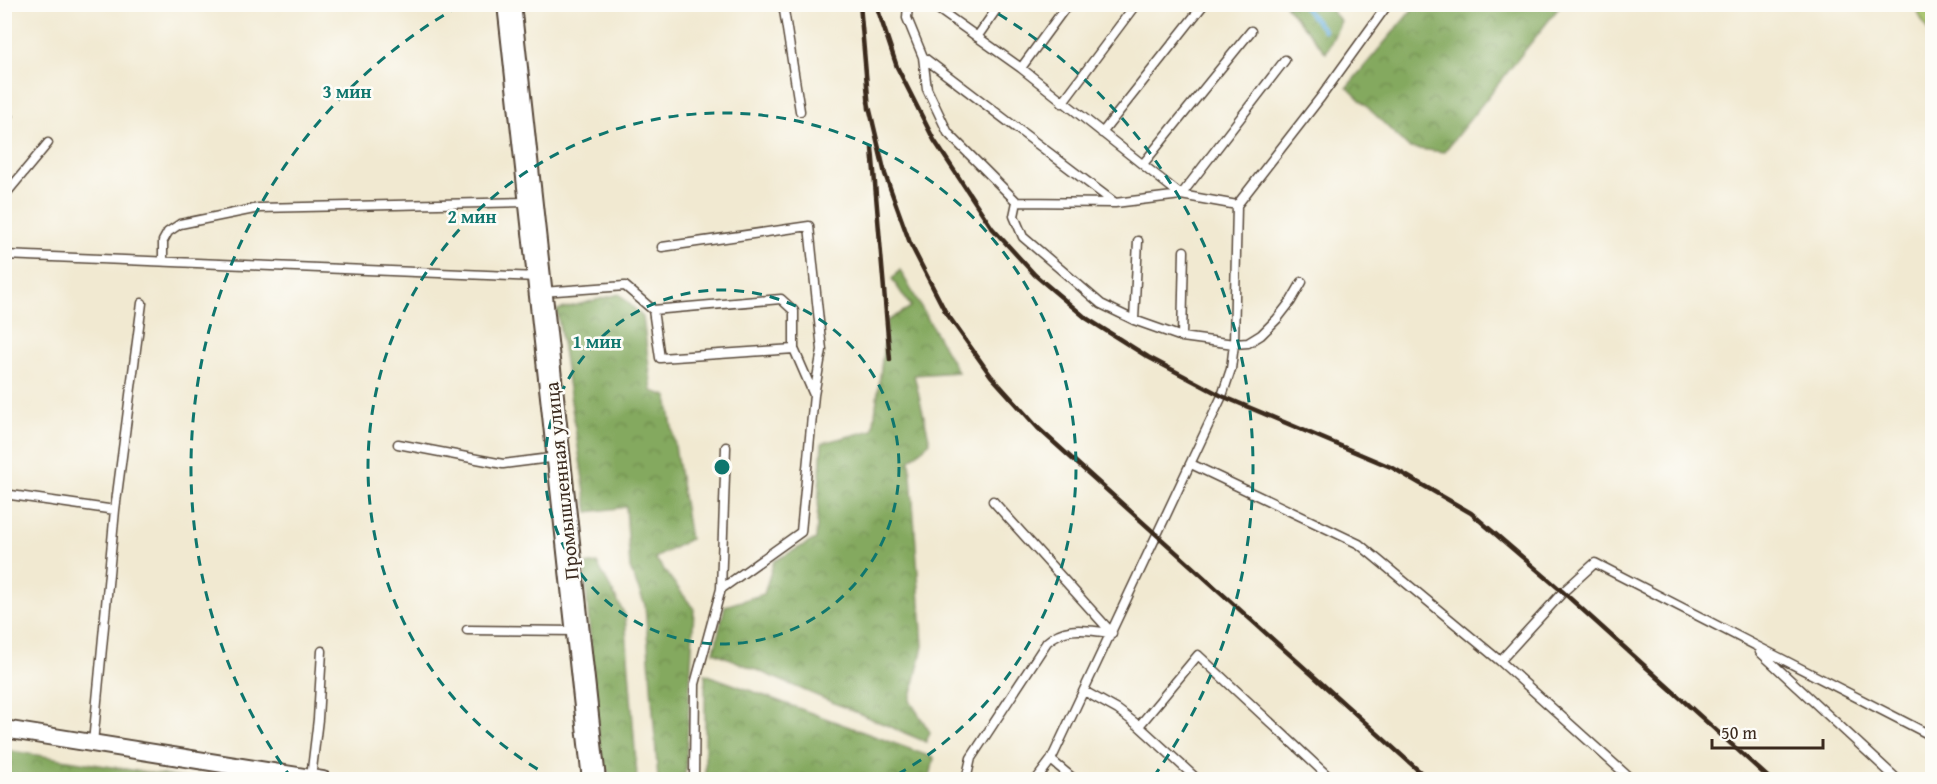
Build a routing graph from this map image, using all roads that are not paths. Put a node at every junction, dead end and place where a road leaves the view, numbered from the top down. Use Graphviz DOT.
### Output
graph roads {
  1 [pos="509,4"];
  2 [pos="783,4"];
  3 [pos="908,4"];
  4 [pos="1000,4"];
  5 [pos="1068,4"];
  6 [pos="1136,4"];
  7 [pos="1204,4"];
  8 [pos="1388,4"];
  9 [pos="933,5"];
  10 [pos="1251,31"];
  11 [pos="977,36"];
  12 [pos="923,57"];
  13 [pos="1285,60"];
  14 [pos="1021,68"];
  15 [pos="1062,103"];
  16 [pos="800,111"];
  17 [pos="1102,133"];
  18 [pos="48,142"];
  19 [pos="1143,164"];
  20 [pos="1181,195"];
  21 [pos="4,196"];
  22 [pos="531,202"];
  23 [pos="1017,202"];
  24 [pos="1115,203"];
  25 [pos="1237,205"];
  26 [pos="1138,241"];
  27 [pos="662,248"];
  28 [pos="1184,251"];
  29 [pos="4,255"];
  30 [pos="163,261"];
  31 [pos="1302,282"];
  32 [pos="540,285"];
  33 [pos="142,303"];
  34 [pos="653,310"];
  35 [pos="1134,320"];
  36 [pos="1182,337"];
  37 [pos="1234,344"];
  38 [pos="794,349"];
  39 [pos="814,395"];
  40 [pos="398,444"];
  41 [pos="726,447"];
  42 [pos="559,457"];
  43 [pos="1191,464"];
  44 [pos="4,494"];
  45 [pos="993,501"];
  46 [pos="115,510"];
  47 [pos="721,589"];
  48 [pos="467,630"];
  49 [pos="578,631"];
  50 [pos="1112,633"];
  51 [pos="1751,643"];
  52 [pos="322,651"];
  53 [pos="1500,661"];
  54 [pos="1084,691"];
  55 [pos="1139,726"];
  56 [pos="4,729"];
  57 [pos="1932,736"];
  58 [pos="93,743"];
  59 [pos="1051,760"];
  60 [pos="238,773"];
  61 [pos="317,779"];
  62 [pos="594,780"];
  63 [pos="694,780"];
  64 [pos="966,780"];
  65 [pos="1036,780"];
  66 [pos="1075,780"];
  67 [pos="1198,780"];
  68 [pos="1332,780"];
  69 [pos="1632,780"];
  70 [pos="1898,780"];
  1 -- 22 [label="street, Промышленная улица"];
  2 -- 16 [label="lane"];
  3 -- 12 [label="lane"];
  4 -- 11 [label="lane"];
  5 -- 14 [label="lane"];
  6 -- 15 [label="lane"];
  7 -- 17 [label="lane"];
  8 -- 25 [label="lane"];
  9 -- 11 [label="lane"];
  10 -- 19 [label="lane"];
  11 -- 14 [label="lane"];
  12 -- 23 [label="lane"];
  12 -- 24 [label="lane"];
  13 -- 20 [label="lane"];
  14 -- 15 [label="lane"];
  15 -- 17 [label="lane"];
  17 -- 19 [label="lane"];
  18 -- 21 [label="lane"];
  19 -- 20 [label="lane"];
  20 -- 24 [label="lane"];
  20 -- 25 [label="lane"];
  22 -- 30 [label="lane"];
  22 -- 32 [label="street, Промышленная улица"];
  23 -- 24 [label="lane"];
  23 -- 35 [label="lane"];
  25 -- 37 [label="lane"];
  26 -- 35 [label="lane"];
  27 -- 39 [label="lane"];
  28 -- 36 [label="lane"];
  29 -- 30 [label="lane"];
  30 -- 32 [label="lane"];
  31 -- 37 [label="lane"];
  32 -- 34 [label="lane"];
  32 -- 42 [label="street, Промышленная улица"];
  33 -- 46 [label="lane"];
  34 -- 38 [label="lane"];
  34 -- 38 [label="lane"];
  35 -- 36 [label="lane"];
  36 -- 37 [label="lane"];
  37 -- 43 [label="lane"];
  38 -- 39 [label="lane"];
  39 -- 47 [label="lane"];
  40 -- 42 [label="lane"];
  41 -- 47 [label="lane"];
  42 -- 49 [label="street, Промышленная улица"];
  43 -- 50 [label="lane"];
  43 -- 53 [label="lane"];
  44 -- 46 [label="lane"];
  45 -- 50 [label="lane"];
  46 -- 58 [label="lane"];
  47 -- 63 [label="lane"];
  48 -- 49 [label="lane"];
  49 -- 62 [label="street, Промышленная улица"];
  50 -- 54 [label="lane"];
  50 -- 64 [label="lane"];
  51 -- 53 [label="lane"];
  51 -- 57 [label="lane"];
  51 -- 70 [label="lane"];
  52 -- 61 [label="lane"];
  53 -- 69 [label="lane"];
  54 -- 55 [label="lane"];
  54 -- 59 [label="lane"];
  55 -- 67 [label="lane"];
  55 -- 68 [label="lane"];
  56 -- 58 [label="street"];
  58 -- 60 [label="street"];
  59 -- 65 [label="lane"];
  59 -- 66 [label="lane"];
  60 -- 61 [label="street"];
}
